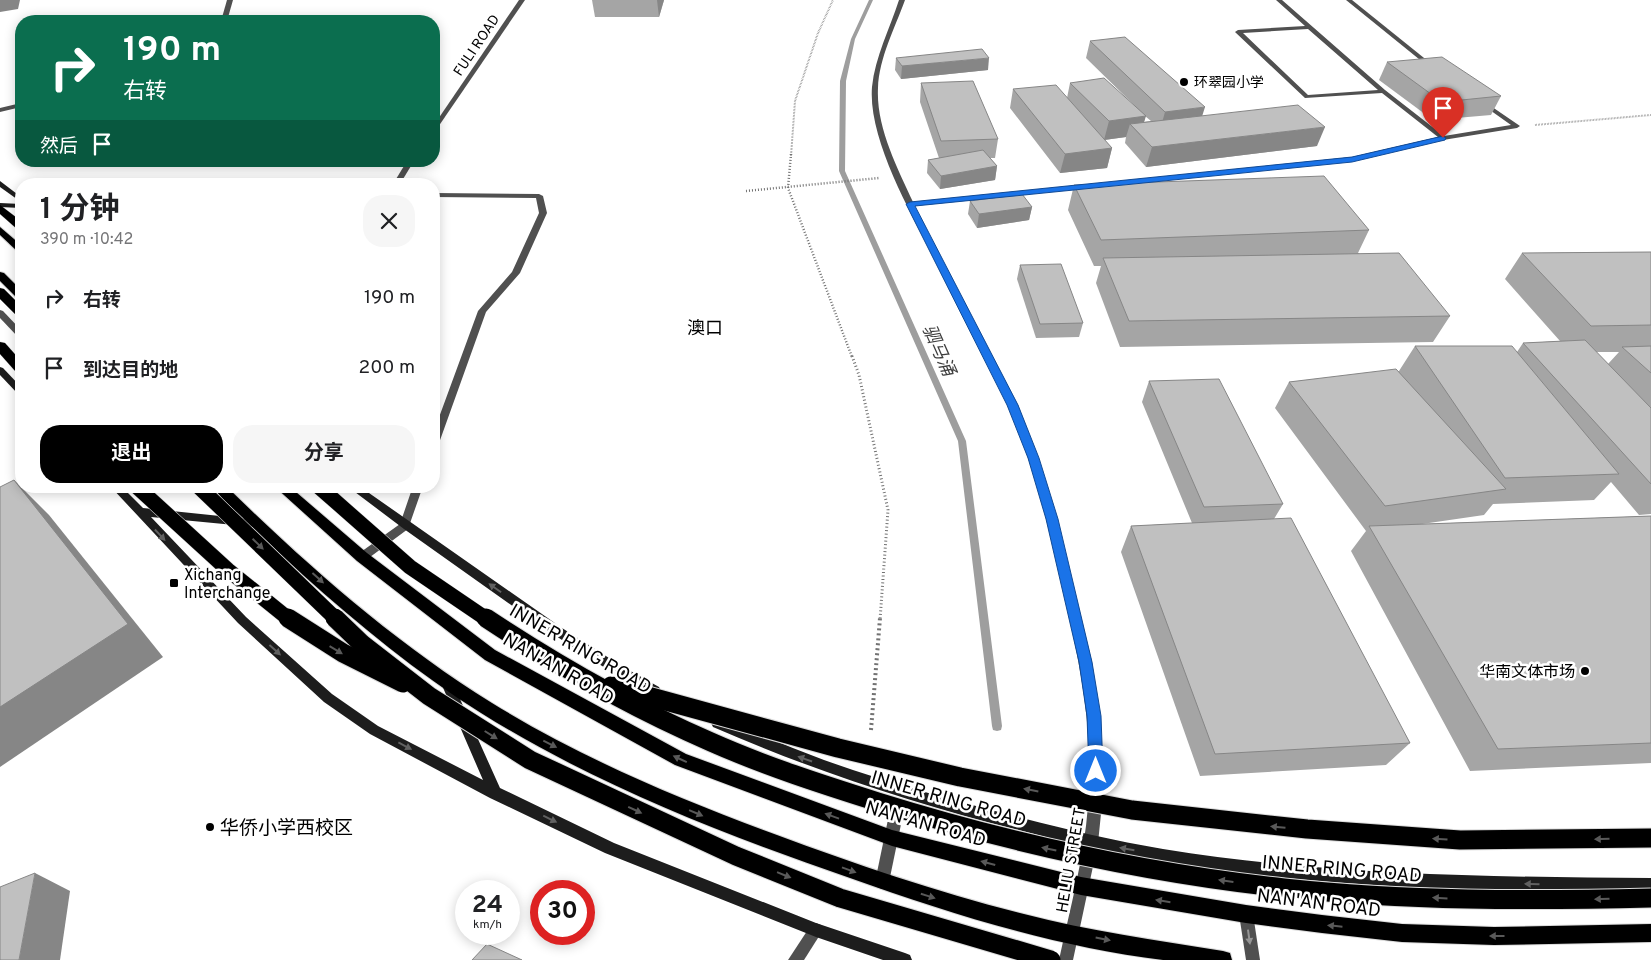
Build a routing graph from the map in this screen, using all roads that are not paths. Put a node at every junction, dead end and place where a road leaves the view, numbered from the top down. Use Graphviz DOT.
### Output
graph roads {
  1 [pos="230,0"];
  2 [pos="522,0"];
  3 [pos="902,0"];
  4 [pos="1279,0"];
  5 [pos="1349,0"];
  6 [pos="226,15"];
  7 [pos="1308,27"];
  8 [pos="1441,73"];
  9 [pos="1384,91"];
  10 [pos="1479,100"];
  11 [pos="15,106"];
  12 [pos="0,110"];
  13 [pos="440,120"];
  14 [pos="1443,138"];
  15 [pos="408,167"];
  16 [pos="400,178"];
  17 [pos="0,183"];
  18 [pos="15,195"];
  19 [pos="440,195"];
  20 [pos="910,204"];
  21 [pos="0,206"];
  22 [pos="15,206"];
  23 [pos="15,220"];
  24 [pos="0,230"];
  25 [pos="15,244"];
  26 [pos="0,275"];
  27 [pos="15,290"];
  28 [pos="0,292"];
  29 [pos="15,307"];
  30 [pos="0,313"];
  31 [pos="15,329"];
  32 [pos="0,346"];
  33 [pos="15,362"];
  34 [pos="0,370"];
  35 [pos="15,386"];
  36 [pos="440,426"];
  37 [pos="121,493"];
  38 [pos="144,493"];
  39 [pos="205,493"];
  40 [pos="225,493"];
  41 [pos="288,493"];
  42 [pos="326,493"];
  43 [pos="361,493"];
  44 [pos="416,493"];
  45 [pos="139,512"];
  46 [pos="255,522"];
  47 [pos="404,526"];
  48 [pos="362,557"];
  49 [pos="581,678"];
  50 [pos="447,682"];
  51 [pos="429,696"];
  52 [pos="900,792"];
  53 [pos="495,793"];
  54 [pos="892,838"];
  55 [pos="1651,838"];
  56 [pos="1091,842"];
  57 [pos="882,882"];
  58 [pos="1651,885"];
  59 [pos="1081,886"];
  60 [pos="1651,898"];
  61 [pos="1246,914"];
  62 [pos="816,930"];
  63 [pos="1651,933"];
  64 [pos="1072,934"];
  65 [pos="795,960"];
  66 [pos="905,960"];
  67 [pos="1051,960"];
  68 [pos="1066,960"];
  69 [pos="1223,960"];
  70 [pos="1253,960"];
  1 -- 6 [label="street"];
  2 -- 13 [label="street, FULI ROAD"];
  3 -- 20 [label="street, HELIU STREET"];
  4 -- 7 [label="street"];
  5 -- 8 [label="street"];
  7 -- 9 [label="street"];
  7 -- 9 [label="street"];
  9 -- 14 [label="street"];
  10 -- 14 [label="street"];
  11 -- 12 [label="street"];
  14 -- 20 [label="street"];
  15 -- 16 [label="street"];
  17 -- 18 [label="main road"];
  19 -- 36 [label="street"];
  20 -- 56 [label="street, HELIU STREET"];
  21 -- 22 [label="main road"];
  21 -- 23 [label="highway"];
  24 -- 25 [label="main road"];
  26 -- 27 [label="main road"];
  28 -- 29 [label="highway"];
  30 -- 31 [label="street"];
  32 -- 33 [label="highway"];
  34 -- 35 [label="main road"];
  37 -- 45 [label="main road"];
  38 -- 51 [label="highway, one-way, bridge"];
  39 -- 51 [label="highway, one-way, bridge"];
  40 -- 46 [label="main road"];
  41 -- 48 [label="main road, NAN'AN ROAD"];
  42 -- 49 [label="highway, INNER RING ROAD, bridge"];
  43 -- 47 [label="main road"];
  44 -- 47 [label="street"];
  45 -- 46 [label="main road"];
  45 -- 53 [label="main road, one-way"];
  46 -- 50 [label="main road, one-way"];
  47 -- 48 [label="street"];
  52 -- 47 [label="main road, one-way"];
  54 -- 48 [label="main road, NAN'AN ROAD, one-way"];
  55 -- 49 [label="highway, one-way, bridge"];
  60 -- 49 [label="highway, INNER RING ROAD, one-way, bridge"];
  50 -- 53 [label="main road"];
  50 -- 57 [label="main road, one-way"];
  51 -- 67 [label="highway, one-way, bridge"];
  52 -- 54 [label="street"];
  52 -- 56 [label="main road"];
  53 -- 62 [label="main road, one-way"];
  54 -- 57 [label="street"];
  59 -- 54 [label="main road, NAN'AN ROAD, one-way"];
  58 -- 56 [label="main road, one-way"];
  56 -- 59 [label="street, HELIU STREET"];
  57 -- 64 [label="main road, one-way"];
  61 -- 59 [label="main road, NAN'AN ROAD, one-way"];
  59 -- 64 [label="street, HELIU STREET"];
  63 -- 61 [label="main road, NAN'AN ROAD, one-way"];
  61 -- 70 [label="street, one-way"];
  62 -- 65 [label="street"];
  62 -- 66 [label="main road"];
  64 -- 68 [label="street, HELIU STREET"];
  64 -- 69 [label="main road, one-way"];
}
